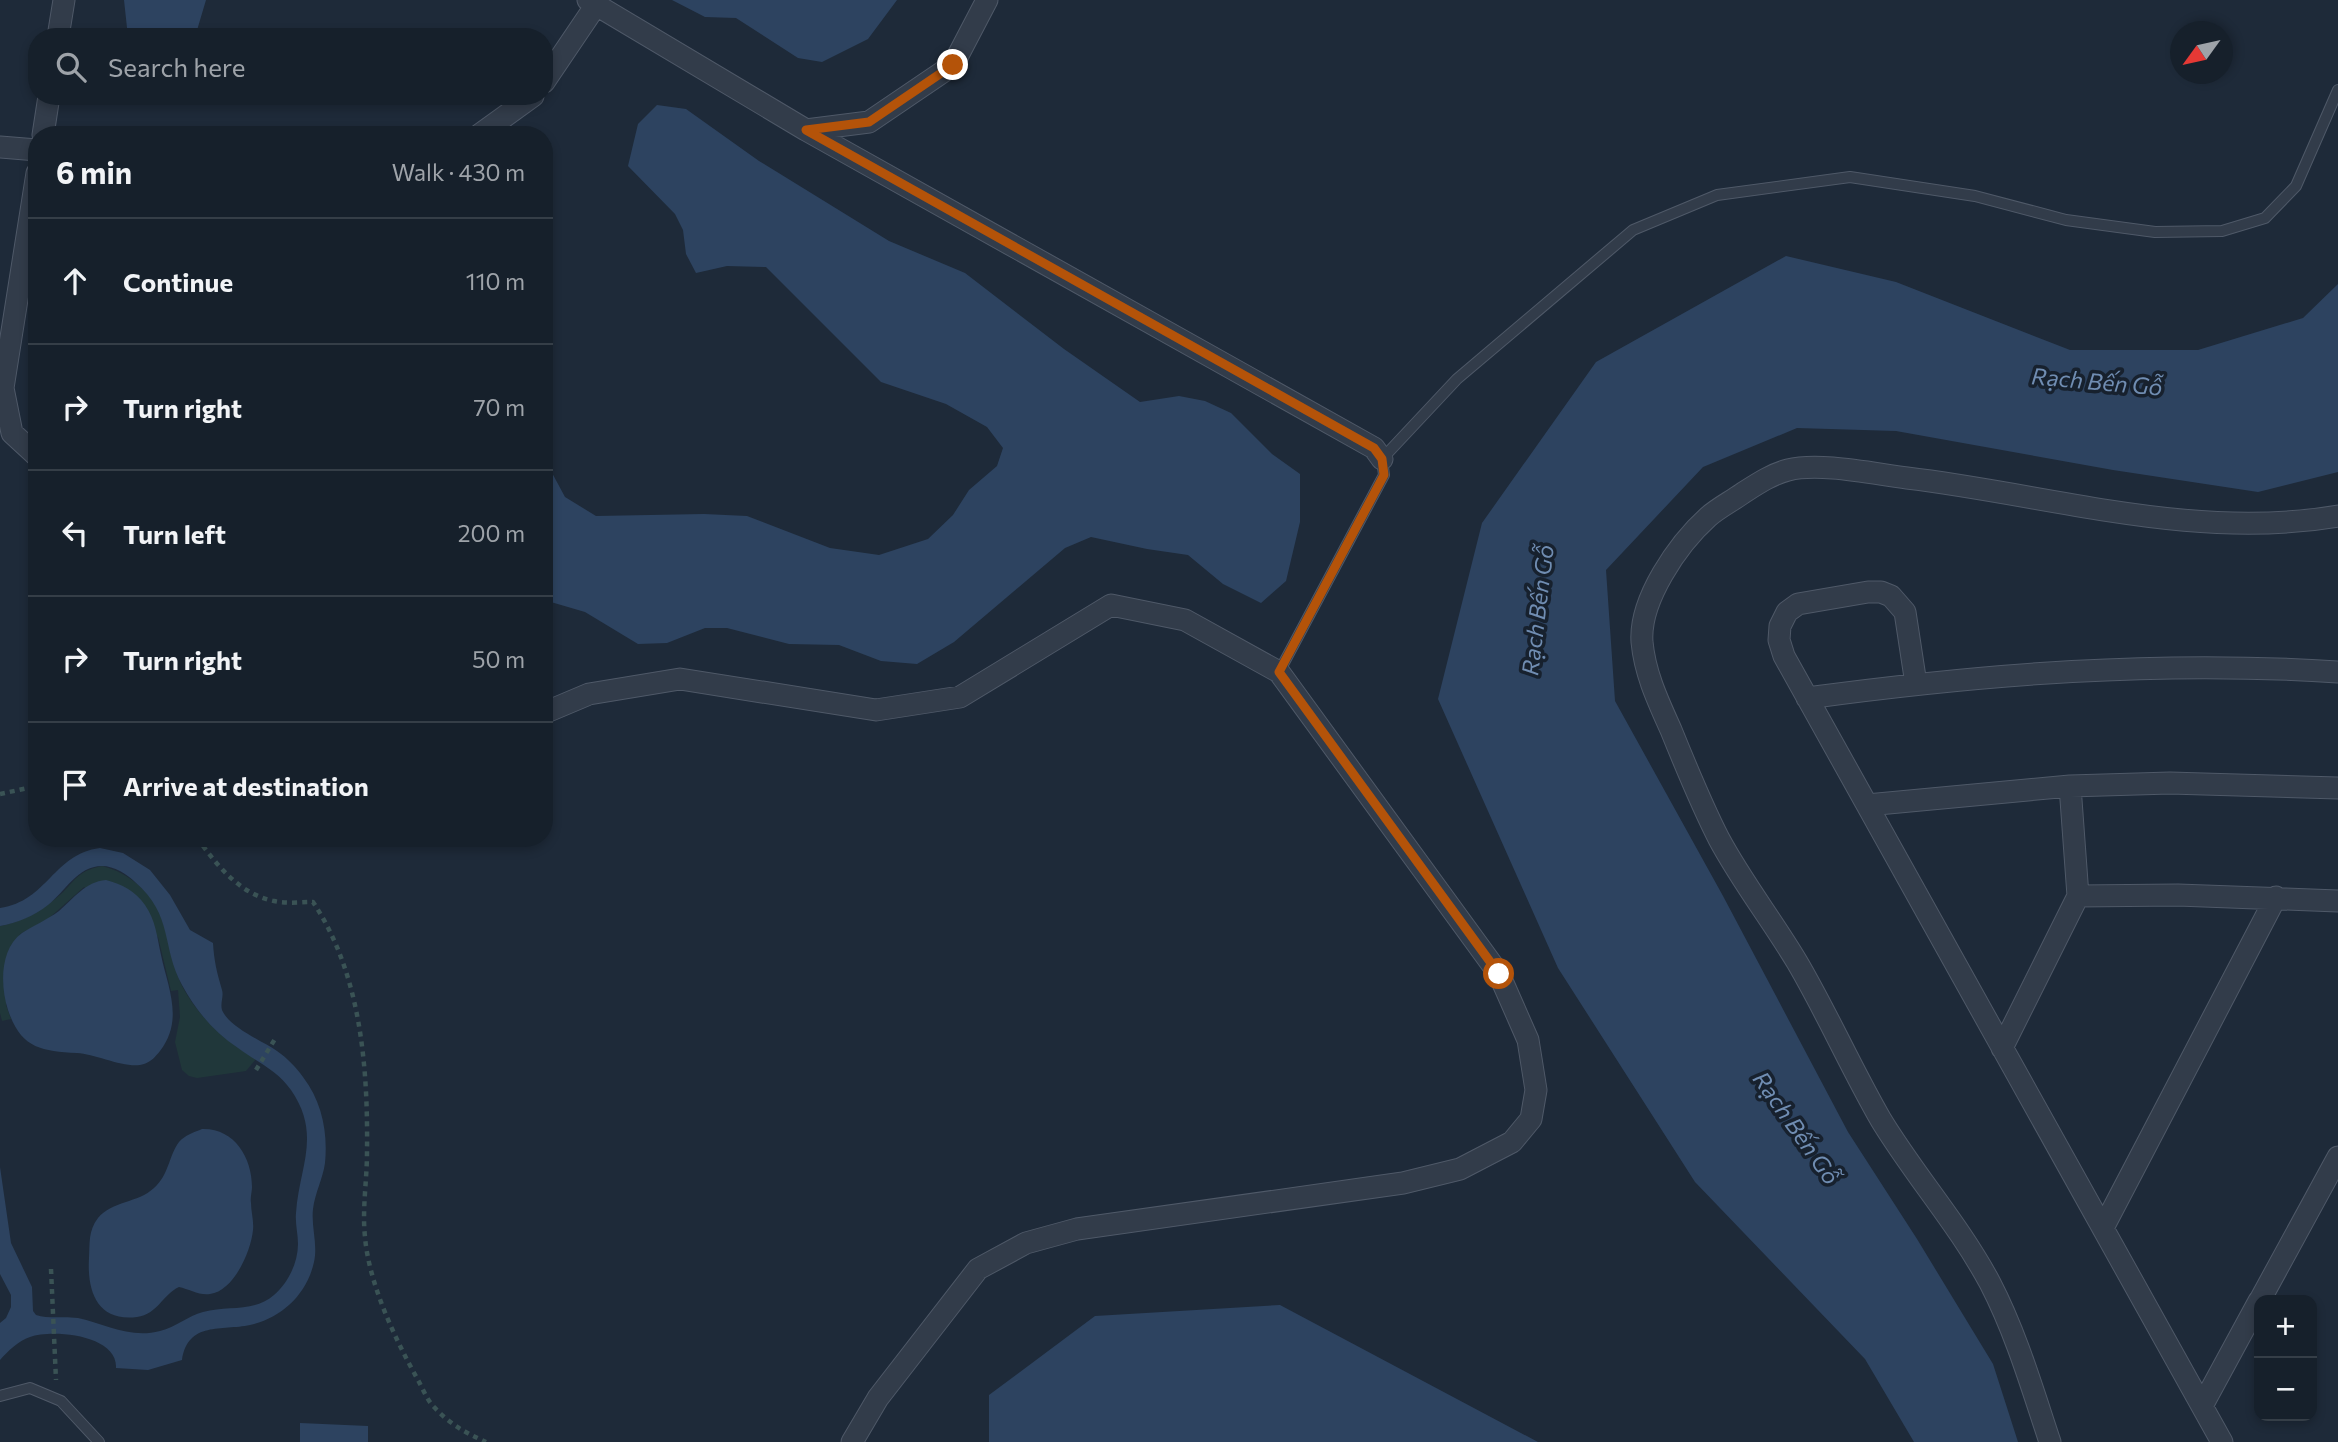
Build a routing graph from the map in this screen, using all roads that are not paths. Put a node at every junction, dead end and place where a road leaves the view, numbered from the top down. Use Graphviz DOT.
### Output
graph roads {
  1 [pos="64,0"];
  2 [pos="987,0"];
  3 [pos="592,3"];
  4 [pos="59,28"];
  5 [pos="553,67"];
  6 [pos="2338,90"];
  7 [pos="48,105"];
  8 [pos="521,105"];
  9 [pos="44,126"];
  10 [pos="491,126"];
  11 [pos="806,130"];
  12 [pos="0,147"];
  13 [pos="28,149"];
  14 [pos="28,230"];
  15 [pos="28,448"];
  16 [pos="1382,459"];
  17 [pos="2338,516"];
  18 [pos="1279,672"];
  19 [pos="2338,672"];
  20 [pos="1916,684"];
  21 [pos="1807,698"];
  22 [pos="553,709"];
  23 [pos="2070,786"];
  24 [pos="2338,788"];
  25 [pos="1867,805"];
  26 [pos="2078,896"];
  27 [pos="2276,897"];
  28 [pos="2338,901"];
  29 [pos="2002,1048"];
  30 [pos="2338,1157"];
  31 [pos="2103,1228"];
  32 [pos="2263,1295"];
  33 [pos="2254,1312"];
  34 [pos="0,1396"];
  35 [pos="2202,1406"];
  36 [pos="99,1442"];
  37 [pos="852,1442"];
  38 [pos="2050,1442"];
  39 [pos="2222,1442"];
  1 -- 4 [label="street"];
  2 -- 11 [label="street"];
  3 -- 5 [label="street"];
  3 -- 11 [label="street"];
  6 -- 16 [label="lane"];
  7 -- 9 [label="street"];
  8 -- 10 [label="street"];
  11 -- 16 [label="street"];
  12 -- 13 [label="street"];
  14 -- 15 [label="street"];
  16 -- 18 [label="lane"];
  17 -- 38 [label="street"];
  18 -- 22 [label="street"];
  18 -- 37 [label="street"];
  19 -- 20 [label="street"];
  20 -- 21 [label="street"];
  20 -- 21 [label="street"];
  21 -- 25 [label="street"];
  23 -- 24 [label="street"];
  23 -- 25 [label="street"];
  23 -- 26 [label="street"];
  25 -- 29 [label="street"];
  26 -- 27 [label="street"];
  26 -- 29 [label="street"];
  27 -- 28 [label="street"];
  27 -- 31 [label="street"];
  29 -- 31 [label="street"];
  30 -- 32 [label="street"];
  31 -- 35 [label="street"];
  33 -- 35 [label="street"];
  34 -- 36 [label="lane"];
  35 -- 39 [label="street"];
}
